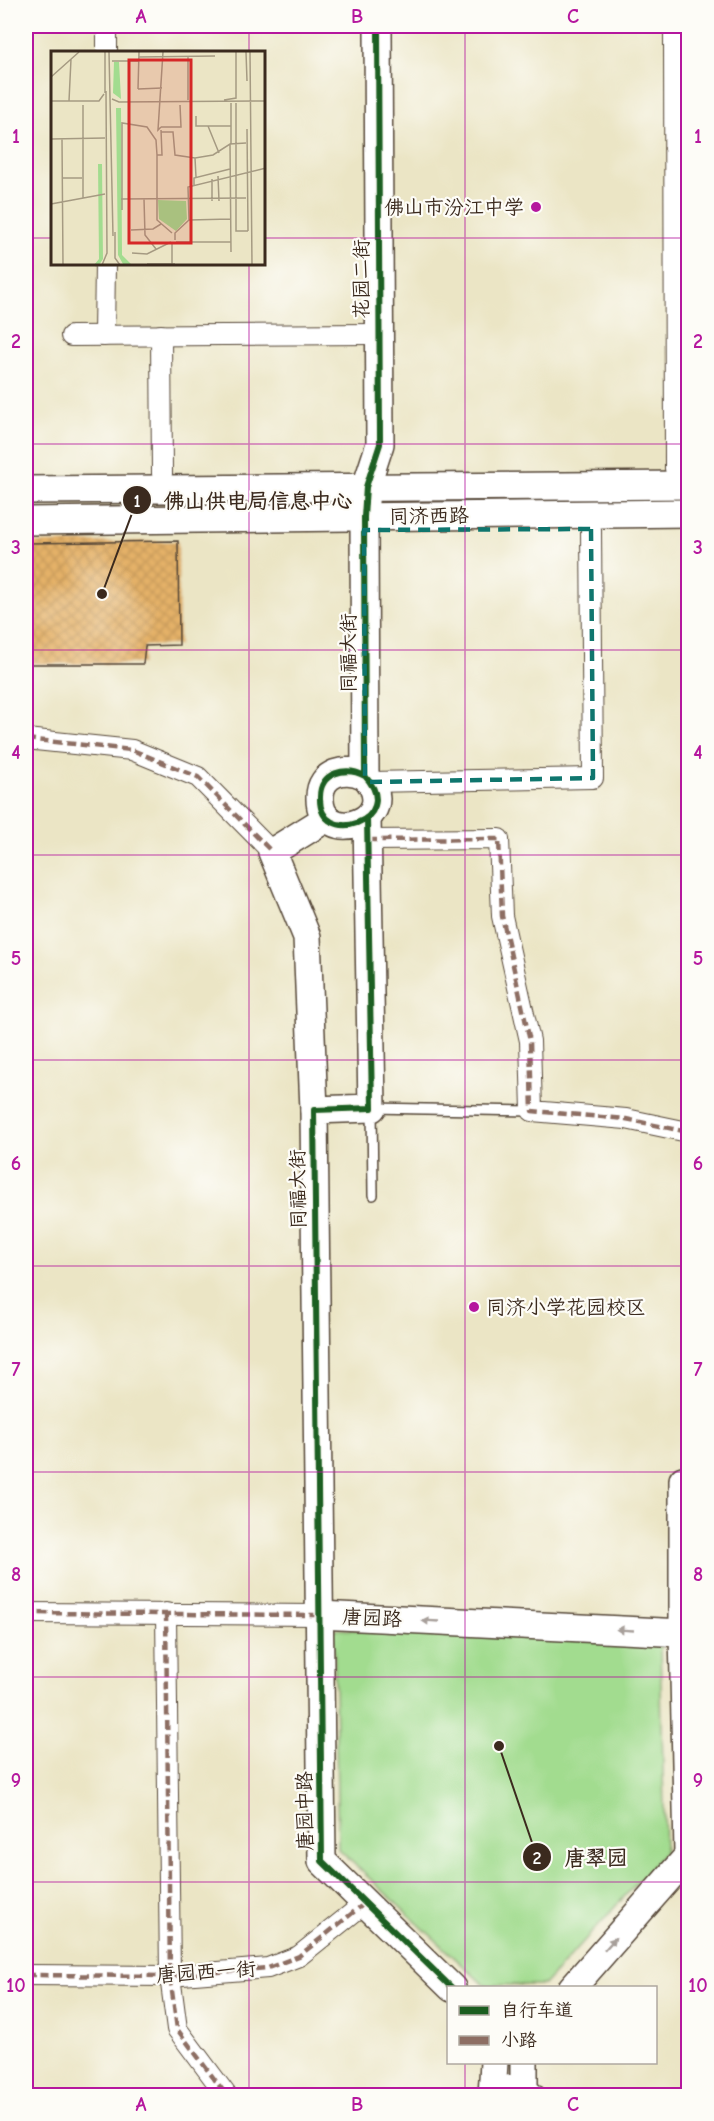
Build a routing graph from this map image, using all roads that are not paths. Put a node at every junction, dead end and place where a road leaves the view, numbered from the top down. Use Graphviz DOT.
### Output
graph roads {
  1 [pos="107,26"];
  2 [pos="378,26"];
  3 [pos="674,26"];
  4 [pos="107,51"];
  5 [pos="105,266"];
  6 [pos="378,334"];
  7 [pos="161,335"];
  8 [pos="71,336"];
  9 [pos="104,336"];
  10 [pos="26,474"];
  11 [pos="162,474"];
  12 [pos="684,475"];
  13 [pos="368,479"];
  14 [pos="26,490"];
  15 [pos="688,513"];
  16 [pos="97,520"];
  17 [pos="26,521"];
  18 [pos="364,524"];
  19 [pos="688,528"];
  20 [pos="591,529"];
  21 [pos="26,532"];
  22 [pos="70,532"];
  23 [pos="125,532"];
  24 [pos="26,739"];
  25 [pos="367,779"];
  26 [pos="327,818"];
  27 [pos="367,829"];
  28 [pos="272,852"];
  29 [pos="372,1108"];
  30 [pos="314,1110"];
  31 [pos="532,1111"];
  32 [pos="688,1132"];
  33 [pos="373,1195"];
  34 [pos="688,1479"];
  35 [pos="26,1613"];
  36 [pos="166,1613"];
  37 [pos="319,1615"];
  38 [pos="686,1633"];
  39 [pos="688,1853"];
  40 [pos="365,1903"];
  41 [pos="26,1975"];
  42 [pos="170,1976"];
  43 [pos="450,1986"];
  44 [pos="574,1986"];
  45 [pos="494,2064"];
  46 [pos="524,2064"];
  47 [pos="527,2093"];
  48 [pos="227,2096"];
  49 [pos="493,2096"];
  1 -- 4 [label="street"];
  2 -- 6 [label="street, 花园二街"];
  3 -- 12 [label="street"];
  5 -- 9 [label="street"];
  6 -- 7 [label="street"];
  6 -- 13 [label="street, 花园二街"];
  7 -- 9 [label="street"];
  7 -- 11 [label="street"];
  8 -- 9 [label="street"];
  10 -- 11 [label="street"];
  11 -- 13 [label="street"];
  12 -- 13 [label="street, 同济西路"];
  13 -- 14 [label="street, 同济西路"];
  13 -- 18 [label="street, 花园二街"];
  15 -- 18 [label="street, 同济西路"];
  16 -- 17 [label="street, 同济西路"];
  16 -- 18 [label="street, 同济西路"];
  16 -- 22 [label="street"];
  16 -- 23 [label="street"];
  18 -- 20 [label="street"];
  18 -- 23 [label="street"];
  18 -- 25 [label="street, 同福大街"];
  19 -- 20 [label="street"];
  20 -- 25 [label="street"];
  21 -- 22 [label="street"];
  22 -- 23 [label="street"];
  24 -- 28 [label="street"];
  25 -- 26 [label="street"];
  25 -- 27 [label="street, 同福大街"];
  26 -- 27 [label="street"];
  26 -- 28 [label="street"];
  27 -- 29 [label="street, 同福大街"];
  27 -- 31 [label="street"];
  28 -- 30 [label="street, 同福大街"];
  29 -- 30 [label="street"];
  29 -- 31 [label="lane"];
  29 -- 33 [label="lane"];
  30 -- 37 [label="street, 同福大街"];
  31 -- 32 [label="street"];
  34 -- 38 [label="street"];
  35 -- 36 [label="street, 唐园路"];
  36 -- 37 [label="street, 唐园路"];
  36 -- 42 [label="street"];
  38 -- 37 [label="street, 唐园路, one-way"];
  37 -- 40 [label="street, 唐园中路"];
  38 -- 39 [label="street"];
  44 -- 39 [label="street, one-way"];
  40 -- 42 [label="street, 唐园西一街"];
  40 -- 43 [label="street, 唐园中路"];
  41 -- 42 [label="street, 唐园西一街"];
  42 -- 48 [label="street"];
  45 -- 49 [label="street"];
  46 -- 47 [label="street"];
  47 -- 49 [label="street"];
}
